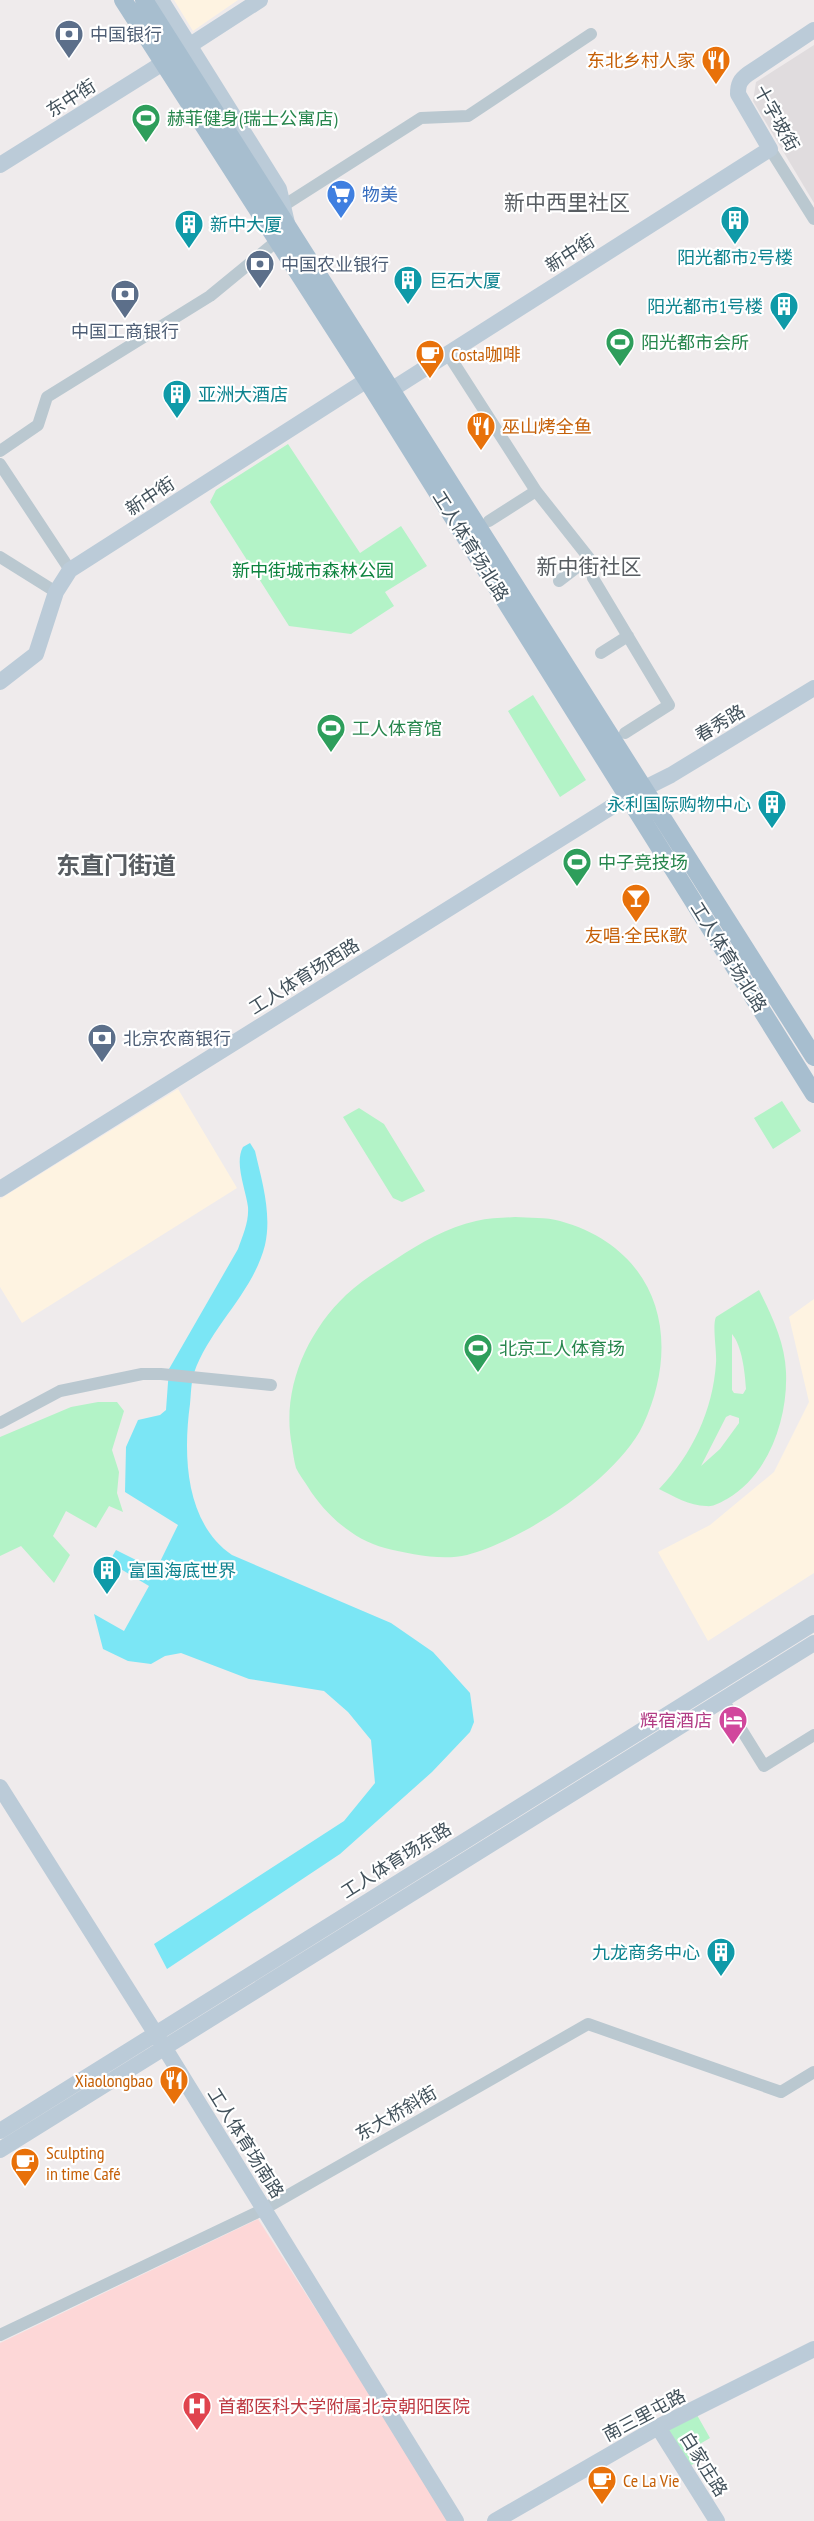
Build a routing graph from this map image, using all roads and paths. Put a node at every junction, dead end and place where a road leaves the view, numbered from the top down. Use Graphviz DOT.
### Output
graph roads {
  1 [pos="123,0"];
  2 [pos="144,0"];
  3 [pos="161,0"];
  4 [pos="260,0"];
  5 [pos="814,30"];
  6 [pos="591,34"];
  7 [pos="177,54"];
  8 [pos="770,148"];
  9 [pos="0,165"];
  10 [pos="283,206"];
  11 [pos="814,219"];
  12 [pos="282,233"];
  13 [pos="448,354"];
  14 [pos="366,380"];
  15 [pos="391,390"];
  16 [pos="0,451"];
  17 [pos="0,464"];
  18 [pos="536,491"];
  19 [pos="489,521"];
  20 [pos="0,557"];
  21 [pos="589,558"];
  22 [pos="70,570"];
  23 [pos="559,581"];
  24 [pos="56,592"];
  25 [pos="628,636"];
  26 [pos="602,653"];
  27 [pos="0,682"];
  28 [pos="814,688"];
  29 [pos="625,733"];
  30 [pos="637,793"];
  31 [pos="814,1057"];
  32 [pos="814,1094"];
  33 [pos="0,1189"];
  34 [pos="271,1385"];
  35 [pos="0,1423"];
  36 [pos="814,1623"];
  37 [pos="814,1643"];
  38 [pos="723,1700"];
  39 [pos="814,1735"];
  40 [pos="0,1787"];
  41 [pos="160,2040"];
  42 [pos="814,2072"];
  43 [pos="0,2131"];
  44 [pos="0,2150"];
  45 [pos="264,2209"];
  46 [pos="0,2335"];
  47 [pos="814,2349"];
  48 [pos="658,2427"];
  49 [pos="456,2521"];
  50 [pos="495,2521"];
  51 [pos="717,2521"];
  1 -- 7 [label="main road, 工人体育场北路"];
  2 -- 7 [label="main road, 工人体育场北路"];
  3 -- 7 [label="street, 工人体育场北路"];
  4 -- 7 [label="street, 东中街"];
  5 -- 8 [label="street, 十字坡街"];
  6 -- 10 [label="street"];
  7 -- 9 [label="street, 东中街"];
  7 -- 10 [label="street, 工人体育场北路"];
  7 -- 12 [label="main road, 工人体育场北路"];
  8 -- 11 [label="street, 十字坡街"];
  8 -- 13 [label="street, 新中街"];
  10 -- 12 [label="street, 工人体育场北路"];
  12 -- 14 [label="main road, 工人体育场北路"];
  12 -- 15 [label="main road, 工人体育场北路"];
  12 -- 16 [label="street"];
  13 -- 15 [label="street, 新中街"];
  13 -- 18 [label="street"];
  14 -- 22 [label="street, 新中街"];
  14 -- 30 [label="main road, 工人体育场北路"];
  15 -- 30 [label="main road, 工人体育场北路"];
  17 -- 22 [label="street"];
  18 -- 19 [label="street"];
  18 -- 21 [label="street"];
  20 -- 24 [label="street"];
  21 -- 23 [label="street"];
  21 -- 25 [label="street"];
  22 -- 24 [label="street, 新中街"];
  24 -- 27 [label="street, 新中街"];
  25 -- 26 [label="street"];
  25 -- 29 [label="street"];
  28 -- 30 [label="street, 春秀路"];
  30 -- 31 [label="main road, 工人体育场北路"];
  30 -- 32 [label="main road, 工人体育场北路"];
  30 -- 33 [label="street, 工人体育场西路"];
  34 -- 35 [label="street"];
  36 -- 41 [label="street, 工人体育场东路"];
  37 -- 38 [label="street, 工人体育场东路"];
  38 -- 39 [label="street"];
  38 -- 41 [label="street, 工人体育场东路"];
  40 -- 41 [label="street, 工人体育场南路"];
  41 -- 43 [label="street, 工人体育场东路"];
  41 -- 44 [label="street, 工人体育场东路"];
  41 -- 45 [label="street, 工人体育场南路"];
  42 -- 45 [label="street, 东大桥斜街"];
  45 -- 46 [label="street, 东大桥斜街"];
  45 -- 49 [label="street, 工人体育场南路"];
  47 -- 48 [label="street, 南三里屯路"];
  48 -- 50 [label="street, 南三里屯路"];
  48 -- 51 [label="street, 白家庄路"];
}
